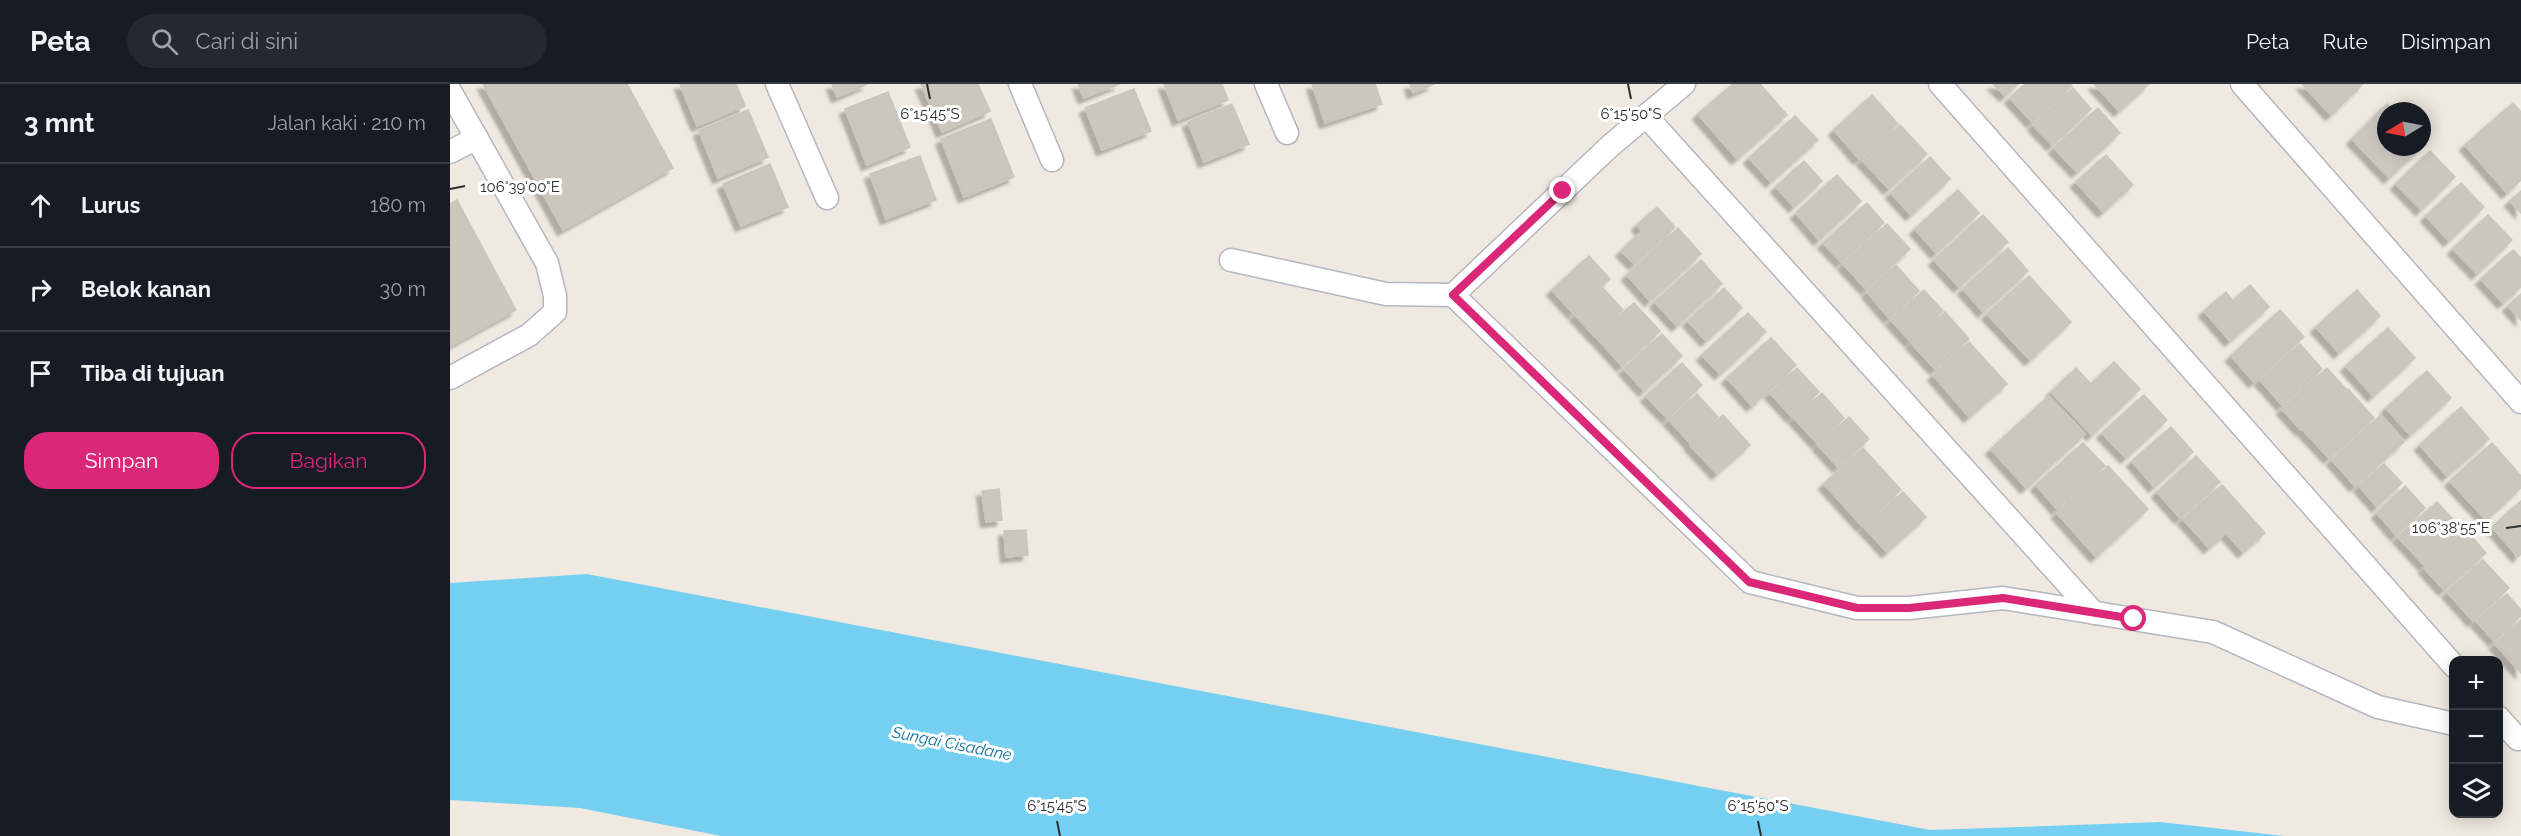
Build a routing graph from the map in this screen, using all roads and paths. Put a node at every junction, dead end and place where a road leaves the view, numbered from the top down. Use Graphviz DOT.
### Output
graph roads {
  1 [pos="777,84"];
  2 [pos="1020,84"];
  3 [pos="1266,84"];
  4 [pos="1684,84"];
  5 [pos="1940,84"];
  6 [pos="2242,84"];
  7 [pos="450,91"];
  8 [pos="1646,116"];
  9 [pos="1287,133"];
  10 [pos="477,138"];
  11 [pos="450,152"];
  12 [pos="1052,160"];
  13 [pos="827,198"];
  14 [pos="1231,261"];
  15 [pos="1453,295"];
  16 [pos="450,378"];
  17 [pos="2521,402"];
  18 [pos="2094,613"];
  19 [pos="2449,660"];
  20 [pos="2449,723"];
  21 [pos="2503,723"];
  22 [pos="2512,737"];
  1 -- 13 [label="street"];
  2 -- 12 [label="street"];
  3 -- 9 [label="street"];
  4 -- 8 [label="street"];
  5 -- 19 [label="street"];
  6 -- 17 [label="street"];
  7 -- 10 [label="street"];
  8 -- 15 [label="street"];
  8 -- 18 [label="street"];
  10 -- 11 [label="street"];
  10 -- 16 [label="street"];
  14 -- 15 [label="street"];
  15 -- 18 [label="street"];
  18 -- 20 [label="street"];
  21 -- 22 [label="street"];
}
